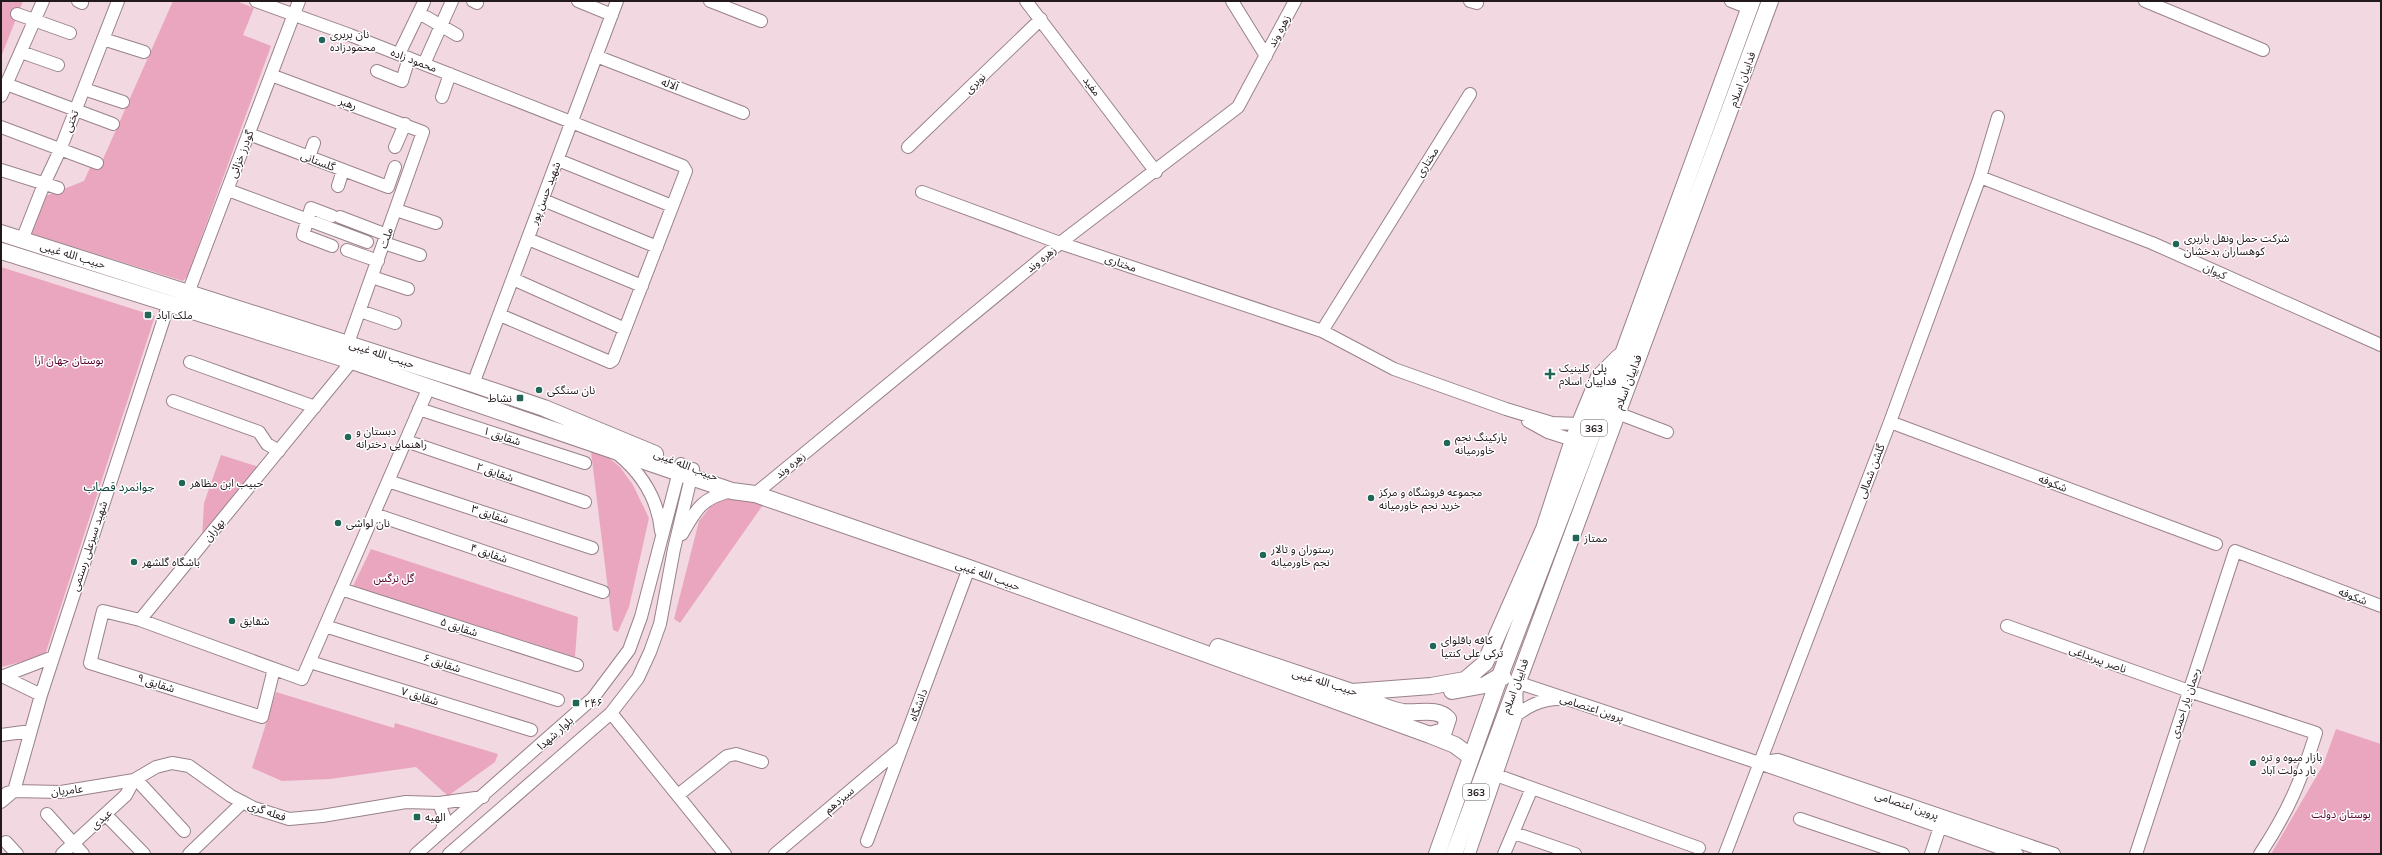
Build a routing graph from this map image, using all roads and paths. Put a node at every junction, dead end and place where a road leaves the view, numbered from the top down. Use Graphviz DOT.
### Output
graph roads {
  1 [pos="43,1"];
  2 [pos="118,1"];
  3 [pos="256,1"];
  4 [pos="299,1"];
  5 [pos="452,1"];
  6 [pos="578,1"];
  7 [pos="617,1"];
  8 [pos="710,1"];
  9 [pos="1026,1"];
  10 [pos="1232,1"];
  11 [pos="1295,1"];
  12 [pos="1731,1"];
  13 [pos="1770,1"];
  14 [pos="2145,1"];
  15 [pos="424,2"];
  16 [pos="1751,4"];
  17 [pos="17,14"];
  18 [pos="294,14"];
  19 [pos="612,15"];
  20 [pos="426,17"];
  21 [pos="1041,19"];
  22 [pos="34,21"];
  23 [pos="761,21"];
  24 [pos="441,25"];
  25 [pos="70,33"];
  26 [pos="457,35"];
  27 [pos="103,39"];
  28 [pos="2263,50"];
  29 [pos="20,52"];
  30 [pos="144,52"];
  31 [pos="404,56"];
  32 [pos="596,56"];
  33 [pos="1266,56"];
  34 [pos="424,64"];
  35 [pos="58,65"];
  36 [pos="377,71"];
  37 [pos="450,74"];
  38 [pos="271,75"];
  39 [pos="6,84"];
  40 [pos="84,88"];
  41 [pos="1470,94"];
  42 [pos="1,96"];
  43 [pos="442,97"];
  44 [pos="123,102"];
  45 [pos="76,110"];
  46 [pos="743,112"];
  47 [pos="1998,117"];
  48 [pos="571,122"];
  49 [pos="113,124"];
  50 [pos="404,124"];
  51 [pos="1,127"];
  52 [pos="423,132"];
  53 [pos="249,134"];
  54 [pos="314,143"];
  55 [pos="395,147"];
  56 [pos="908,147"];
  57 [pos="60,150"];
  58 [pos="309,157"];
  59 [pos="558,160"];
  60 [pos="96,163"];
  61 [pos="395,168"];
  62 [pos="1,170"];
  63 [pos="344,170"];
  64 [pos="1156,172"];
  65 [pos="1980,177"];
  66 [pos="44,184"];
  67 [pos="338,186"];
  68 [pos="58,188"];
  69 [pos="228,190"];
  70 [pos="922,192"];
  71 [pos="543,200"];
  72 [pos="672,206"];
  73 [pos="396,210"];
  74 [pos="308,220"];
  75 [pos="436,223"];
  76 [pos="1,233"];
  77 [pos="528,238"];
  78 [pos="386,239"];
  79 [pos="22,240"];
  80 [pos="367,242"];
  81 [pos="1060,243"];
  82 [pos="332,246"];
  83 [pos="657,247"];
  84 [pos="347,250"];
  85 [pos="1,251"];
  86 [pos="420,255"];
  87 [pos="378,261"];
  88 [pos="372,277"];
  89 [pos="513,279"];
  90 [pos="642,286"];
  91 [pos="408,289"];
  92 [pos="189,292"];
  93 [pos="176,305"];
  94 [pos="360,311"];
  95 [pos="500,315"];
  96 [pos="395,323"];
  97 [pos="625,329"];
  98 [pos="1322,331"];
  99 [pos="348,343"];
  100 [pos="2381,345"];
  101 [pos="1624,351"];
  102 [pos="352,361"];
  103 [pos="190,362"];
  104 [pos="473,384"];
  105 [pos="429,387"];
  106 [pos="173,401"];
  107 [pos="315,407"];
  108 [pos="544,408"];
  109 [pos="419,409"];
  110 [pos="1506,409"];
  111 [pos="1617,413"];
  112 [pos="1890,422"];
  113 [pos="539,424"];
  114 [pos="1579,424"];
  115 [pos="1667,432"];
  116 [pos="1573,440"];
  117 [pos="406,441"];
  118 [pos="612,449"];
  119 [pos="279,451"];
  120 [pos="585,463"];
  121 [pos="686,471"];
  122 [pos="388,480"];
  123 [pos="732,491"];
  124 [pos="755,494"];
  125 [pos="585,502"];
  126 [pos="374,514"];
  127 [pos="662,538"];
  128 [pos="2216,544"];
  129 [pos="592,548"];
  130 [pos="674,549"];
  131 [pos="2235,551"];
  132 [pos="969,568"];
  133 [pos="341,589"];
  134 [pos="604,592"];
  135 [pos="2381,606"];
  136 [pos="140,620"];
  137 [pos="325,626"];
  138 [pos="2007,626"];
  139 [pos="1152,634"];
  140 [pos="53,657"];
  141 [pos="310,662"];
  142 [pos="577,665"];
  143 [pos="274,669"];
  144 [pos="1,676"];
  145 [pos="1500,676"];
  146 [pos="1516,682"];
  147 [pos="1352,692"];
  148 [pos="2189,692"];
  149 [pos="41,695"];
  150 [pos="1563,698"];
  151 [pos="558,700"];
  152 [pos="611,713"];
  153 [pos="1517,714"];
  154 [pos="1499,729"];
  155 [pos="531,730"];
  156 [pos="31,731"];
  157 [pos="1,735"];
  158 [pos="1430,735"];
  159 [pos="902,746"];
  160 [pos="1471,757"];
  161 [pos="762,762"];
  162 [pos="1759,763"];
  163 [pos="1496,775"];
  164 [pos="135,780"];
  165 [pos="1532,788"];
  166 [pos="14,791"];
  167 [pos="1,795"];
  168 [pos="678,795"];
  169 [pos="483,797"];
  170 [pos="1,802"];
  171 [pos="243,802"];
  172 [pos="439,803"];
  173 [pos="496,812"];
  174 [pos="47,814"];
  175 [pos="106,815"];
  176 [pos="1800,819"];
  177 [pos="1941,822"];
  178 [pos="442,830"];
  179 [pos="184,831"];
  180 [pos="1514,832"];
  181 [pos="6,842"];
  182 [pos="867,842"];
  183 [pos="74,844"];
  184 [pos="1699,848"];
  185 [pos="17,854"];
  186 [pos="62,854"];
  187 [pos="83,854"];
  188 [pos="144,854"];
  189 [pos="188,854"];
  190 [pos="416,854"];
  191 [pos="449,854"];
  192 [pos="725,854"];
  193 [pos="775,854"];
  194 [pos="1436,854"];
  195 [pos="1454,854"];
  196 [pos="1469,854"];
  197 [pos="1504,854"];
  198 [pos="1575,854"];
  199 [pos="1725,854"];
  200 [pos="1903,854"];
  201 [pos="1931,854"];
  202 [pos="2017,854"];
  203 [pos="2054,854"];
  204 [pos="2136,854"];
  205 [pos="2260,854"];
  1 -- 22 [label="street"];
  2 -- 27 [label="street, تختی"];
  3 -- 18 [label="street, محمود زاده"];
  4 -- 18 [label="street, گودرز خزائی"];
  5 -- 24 [label="street"];
  6 -- 19 [label="street"];
  7 -- 19 [label="street, شهید حسن پور"];
  8 -- 23 [label="street"];
  9 -- 21 [label="street, مفید"];
  10 -- 33 [label="street"];
  11 -- 33 [label="street, زهره وند"];
  12 -- 16 [label="street"];
  13 -- 111 [label="main road, فداییان اسلام / 363"];
  14 -- 28 [label="street"];
  15 -- 31 [label="street"];
  16 -- 101 [label="main road, فداییان اسلام / 363"];
  17 -- 22 [label="street"];
  18 -- 31 [label="street, محمود زاده"];
  18 -- 38 [label="street, گودرز خزائی"];
  19 -- 32 [label="street, شهید حسن پور"];
  20 -- 24 [label="street"];
  21 -- 56 [label="street, نوبری"];
  21 -- 64 [label="street, مفید"];
  22 -- 25 [label="street"];
  22 -- 29 [label="street"];
  24 -- 26 [label="street"];
  24 -- 34 [label="street"];
  27 -- 30 [label="street"];
  27 -- 40 [label="street, تختی"];
  29 -- 35 [label="street"];
  29 -- 39 [label="street"];
  31 -- 34 [label="street, محمود زاده"];
  31 -- 36 [label="street"];
  32 -- 46 [label="street, آلاله"];
  32 -- 48 [label="street, شهید حسن پور"];
  33 -- 64 [label="street, زهره وند"];
  34 -- 37 [label="street, محمود زاده"];
  37 -- 43 [label="street"];
  37 -- 48 [label="street, محمود زاده"];
  38 -- 50 [label="street, رهبر"];
  38 -- 53 [label="street, گودرز خزائی"];
  39 -- 42 [label="street"];
  39 -- 45 [label="street"];
  40 -- 44 [label="street"];
  40 -- 45 [label="street, تختی"];
  41 -- 98 [label="street, مختاری"];
  45 -- 49 [label="street"];
  45 -- 57 [label="street, تختی"];
  47 -- 65 [label="street, گلشن شمالی"];
  48 -- 59 [label="street, شهید حسن پور"];
  48 -- 72 [label="street, محمود زاده"];
  50 -- 52 [label="street, رهبر"];
  50 -- 55 [label="street"];
  51 -- 57 [label="street"];
  52 -- 73 [label="street, ملت"];
  53 -- 58 [label="street, گلستانی"];
  53 -- 69 [label="street, گودرز خزائی"];
  54 -- 58 [label="street"];
  57 -- 60 [label="street"];
  57 -- 66 [label="street, تختی"];
  58 -- 63 [label="street, گلستانی"];
  59 -- 71 [label="street, شهید حسن پور"];
  59 -- 72 [label="street"];
  61 -- 63 [label="street, گلستانی"];
  62 -- 66 [label="street"];
  63 -- 67 [label="street"];
  64 -- 81 [label="street, زهره وند"];
  65 -- 100 [label="street, کیوان"];
  65 -- 112 [label="street, گلشن شمالی"];
  66 -- 68 [label="street"];
  66 -- 79 [label="street, تختی"];
  69 -- 74 [label="street"];
  69 -- 92 [label="street, گودرز خزائی"];
  70 -- 81 [label="street, مختاری"];
  71 -- 77 [label="street, شهید حسن پور"];
  71 -- 83 [label="street"];
  72 -- 83 [label="street"];
  73 -- 75 [label="street"];
  73 -- 78 [label="street, ملت"];
  74 -- 78 [label="street"];
  74 -- 80 [label="street"];
  74 -- 82 [label="street"];
  76 -- 79 [label="main road, حبیب الله غیبی"];
  77 -- 89 [label="street, شهید حسن پور"];
  77 -- 90 [label="street"];
  78 -- 86 [label="street"];
  78 -- 87 [label="street, ملت"];
  79 -- 92 [label="main road, حبیب الله غیبی"];
  81 -- 98 [label="street, مختاری"];
  81 -- 124 [label="street, زهره وند"];
  83 -- 90 [label="street"];
  84 -- 87 [label="street"];
  85 -- 93 [label="main road, حبیب الله غیبی"];
  87 -- 88 [label="street, ملت"];
  88 -- 91 [label="street"];
  88 -- 94 [label="street, ملت"];
  89 -- 95 [label="street, شهید حسن پور"];
  89 -- 97 [label="street"];
  90 -- 97 [label="street"];
  92 -- 93 [label="street, گودرز خزائی"];
  92 -- 99 [label="main road, حبیب الله غیبی"];
  93 -- 102 [label="main road, حبیب الله غیبی"];
  93 -- 140 [label="street, شهید سبزعلی رستمی"];
  94 -- 96 [label="street"];
  94 -- 99 [label="street, ملت"];
  95 -- 97 [label="street"];
  95 -- 104 [label="street, شهید حسن پور"];
  98 -- 110 [label="street, مختاری"];
  99 -- 104 [label="main road, حبیب الله غیبی"];
  101 -- 114 [label="main road"];
  101 -- 145 [label="main road, فداییان اسلام / 363"];
  102 -- 105 [label="main road, حبیب الله غیبی"];
  102 -- 107 [label="street, بهاران"];
  103 -- 107 [label="street"];
  104 -- 108 [label="main road, حبیب الله غیبی"];
  105 -- 109 [label="street"];
  105 -- 113 [label="main road, حبیب الله غیبی"];
  106 -- 119 [label="street"];
  107 -- 119 [label="street, بهاران"];
  108 -- 113 [label="main road"];
  108 -- 121 [label="main road, حبیب الله غیبی"];
  109 -- 117 [label="street"];
  109 -- 120 [label="street, شقایق ۱"];
  110 -- 114 [label="street, مختاری"];
  110 -- 116 [label="street, مختاری"];
  111 -- 115 [label="street"];
  111 -- 146 [label="main road, فداییان اسلام / 363"];
  112 -- 128 [label="street, شکوفه"];
  112 -- 162 [label="street, گلشن شمالی"];
  113 -- 118 [label="main road, حبیب الله غیبی"];
  114 -- 116 [label="main road"];
  116 -- 147 [label="main road"];
  117 -- 122 [label="street"];
  117 -- 125 [label="street, شقایق ۲"];
  118 -- 121 [label="main road, حبیب الله غیبی"];
  118 -- 127 [label="street"];
  119 -- 136 [label="street, بهاران"];
  121 -- 123 [label="main road, حبیب الله غیبی"];
  121 -- 124 [label="main road, حبیب الله غیبی"];
  121 -- 127 [label="street, بلوار شهدا"];
  121 -- 130 [label="street, بلوار شهدا"];
  122 -- 126 [label="street"];
  122 -- 129 [label="street, شقایق ۳"];
  123 -- 124 [label="main road, حبیب الله غیبی"];
  123 -- 130 [label="street"];
  124 -- 132 [label="main road, حبیب الله غیبی"];
  126 -- 133 [label="street"];
  126 -- 134 [label="street, شقایق ۴"];
  127 -- 169 [label="street, بلوار شهدا"];
  130 -- 152 [label="street, بلوار شهدا"];
  131 -- 135 [label="street, شکوفه"];
  131 -- 148 [label="street, رحمان یار احمدی"];
  132 -- 139 [label="main road, حبیب الله غیبی"];
  132 -- 159 [label="street, دانشگاه"];
  133 -- 137 [label="street"];
  133 -- 142 [label="street, شقایق ۵"];
  136 -- 143 [label="street"];
  136 -- 143 [label="street, شقایق ۹"];
  137 -- 141 [label="street"];
  137 -- 151 [label="street, شقایق ۶"];
  138 -- 148 [label="street, ناصر پیربداغی"];
  139 -- 147 [label="main road, حبیب الله غیبی"];
  139 -- 158 [label="main road, حبیب الله غیبی"];
  140 -- 144 [label="street"];
  140 -- 149 [label="street, شهید سبزعلی رستمی"];
  141 -- 143 [label="street"];
  141 -- 155 [label="street, شقایق ۷"];
  144 -- 149 [label="street"];
  145 -- 146 [label="main road"];
  145 -- 147 [label="main road, حبیب الله غیبی"];
  145 -- 160 [label="main road, فداییان اسلام / 363"];
  146 -- 150 [label="street, پروین اعتصامی"];
  146 -- 153 [label="street"];
  146 -- 154 [label="main road, فداییان اسلام / 363"];
  147 -- 158 [label="main road"];
  148 -- 204 [label="street, رحمان یار احمدی"];
  148 -- 205 [label="street, ناصر پیربداغی"];
  149 -- 156 [label="street, شهید سبزعلی رستمی"];
  150 -- 153 [label="street"];
  150 -- 162 [label="street, پروین اعتصامی"];
  152 -- 168 [label="street"];
  152 -- 173 [label="street, بلوار شهدا"];
  153 -- 154 [label="street"];
  153 -- 163 [label="street"];
  154 -- 195 [label="main road, فداییان اسلام / 363"];
  156 -- 157 [label="street"];
  156 -- 166 [label="street, شهید سبزعلی رستمی"];
  158 -- 160 [label="main road, حبیب الله غیبی"];
  159 -- 182 [label="street, دانشگاه"];
  159 -- 193 [label="street, سیزدهم"];
  160 -- 194 [label="main road, فداییان اسلام / 363"];
  161 -- 168 [label="street"];
  162 -- 177 [label="street, پروین اعتصامی"];
  162 -- 199 [label="street, گلشن شمالی"];
  163 -- 165 [label="street"];
  163 -- 196 [label="street"];
  164 -- 166 [label="street, عامریان"];
  164 -- 171 [label="street, فعله گری"];
  164 -- 175 [label="street, عیدی"];
  164 -- 179 [label="street"];
  165 -- 180 [label="street"];
  165 -- 184 [label="street"];
  166 -- 167 [label="street, عامریان"];
  166 -- 170 [label="street"];
  168 -- 192 [label="street"];
  169 -- 172 [label="street, فعله گری"];
  169 -- 173 [label="street"];
  169 -- 178 [label="street, بلوار شهدا"];
  171 -- 172 [label="street, فعله گری"];
  171 -- 189 [label="street"];
  172 -- 178 [label="street"];
  173 -- 191 [label="street, بلوار شهدا"];
  174 -- 183 [label="street"];
  175 -- 183 [label="street, عیدی"];
  175 -- 188 [label="street"];
  176 -- 200 [label="street"];
  177 -- 201 [label="street"];
  177 -- 202 [label="street, پروین اعتصامی"];
  177 -- 203 [label="street, پروین اعتصامی"];
  178 -- 190 [label="street, بلوار شهدا"];
  180 -- 197 [label="street"];
  180 -- 198 [label="street"];
  181 -- 185 [label="street"];
  183 -- 186 [label="street, عیدی"];
  183 -- 187 [label="street"];
}
